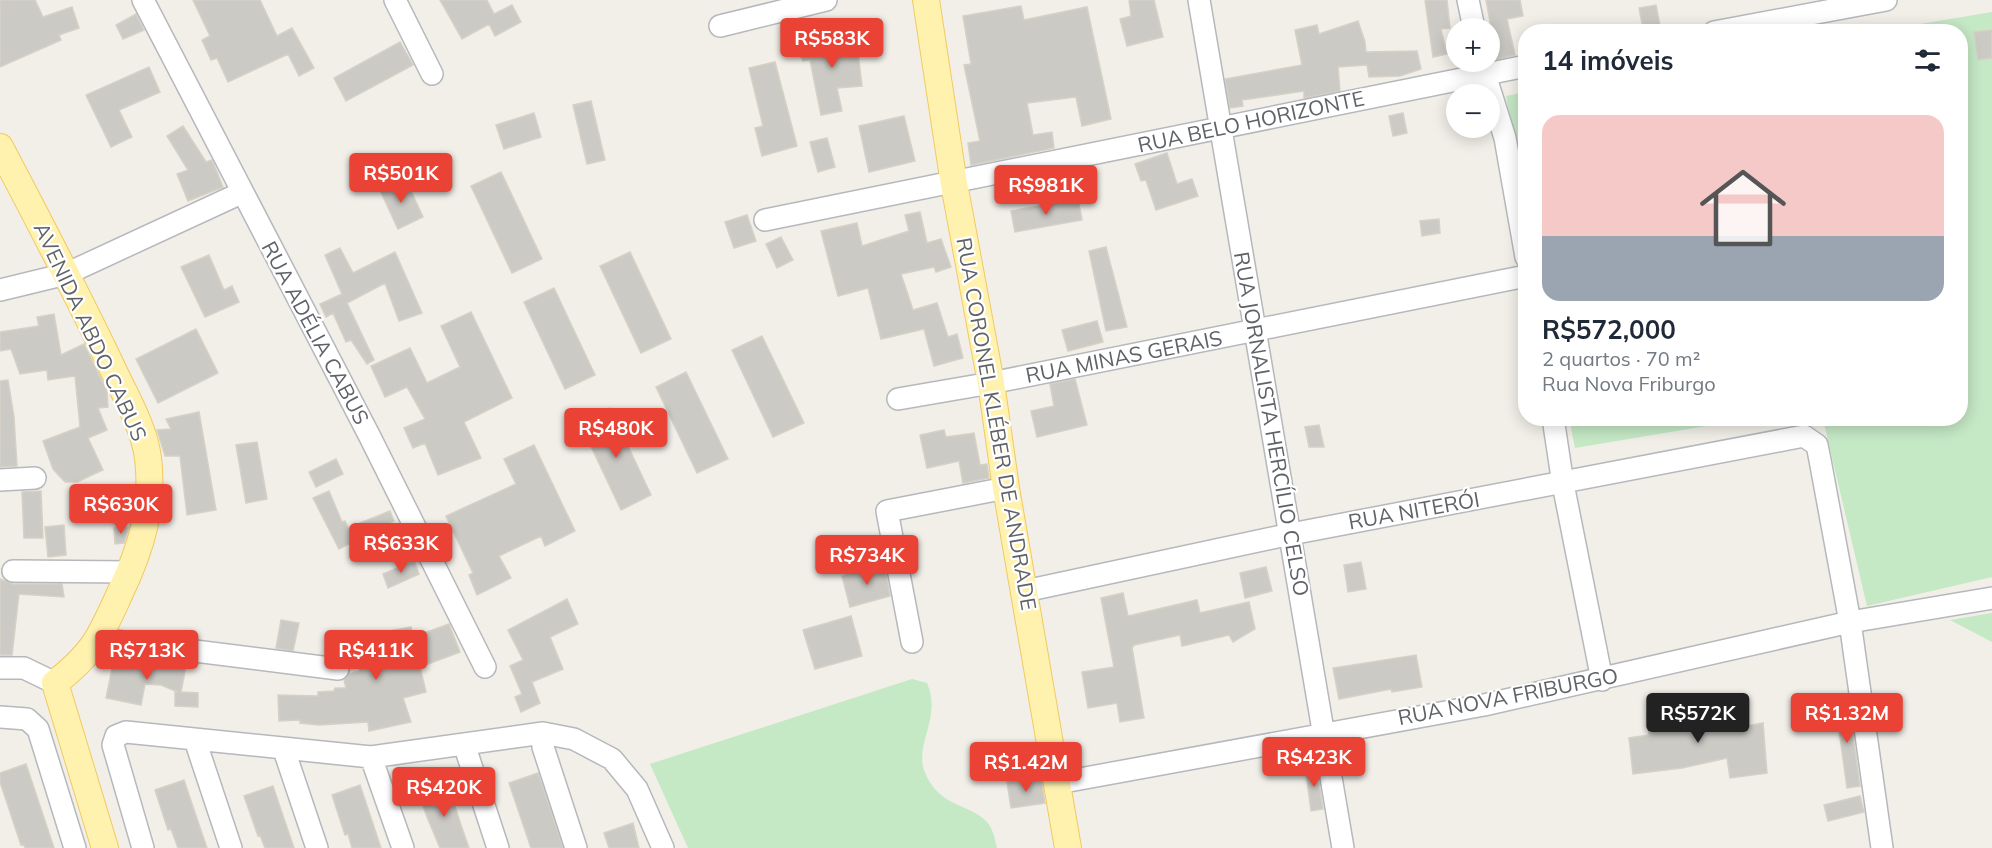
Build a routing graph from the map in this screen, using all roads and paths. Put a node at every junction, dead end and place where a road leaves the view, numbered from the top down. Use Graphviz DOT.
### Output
graph roads {
  1 [pos="143,0"];
  2 [pos="395,0"];
  3 [pos="825,0"];
  4 [pos="926,0"];
  5 [pos="1199,0"];
  6 [pos="1468,0"];
  7 [pos="1886,0"];
  8 [pos="1472,18"];
  9 [pos="1757,24"];
  10 [pos="720,26"];
  11 [pos="1518,66"];
  12 [pos="1500,67"];
  13 [pos="1464,72"];
  14 [pos="1483,72"];
  15 [pos="432,74"];
  16 [pos="1219,128"];
  17 [pos="0,147"];
  18 [pos="954,184"];
  19 [pos="241,193"];
  20 [pos="1518,212"];
  21 [pos="765,220"];
  22 [pos="66,274"];
  23 [pos="1518,278"];
  24 [pos="0,290"];
  25 [pos="1257,330"];
  26 [pos="991,383"];
  27 [pos="898,399"];
  28 [pos="1554,426"];
  29 [pos="35,478"];
  30 [pos="0,480"];
  31 [pos="1563,484"];
  32 [pos="1006,488"];
  33 [pos="1291,534"];
  34 [pos="13,572"];
  35 [pos="130,572"];
  36 [pos="1025,591"];
  37 [pos="1992,598"];
  38 [pos="1850,622"];
  39 [pos="99,639"];
  40 [pos="912,642"];
  41 [pos="485,667"];
  42 [pos="0,668"];
  43 [pos="338,669"];
  44 [pos="1602,680"];
  45 [pos="55,683"];
  46 [pos="0,717"];
  47 [pos="543,733"];
  48 [pos="1321,733"];
  49 [pos="195,740"];
  50 [pos="464,744"];
  51 [pos="284,750"];
  52 [pos="371,757"];
  53 [pos="1058,783"];
  54 [pos="75,848"];
  55 [pos="105,848"];
  56 [pos="143,848"];
  57 [pos="231,848"];
  58 [pos="317,848"];
  59 [pos="403,848"];
  60 [pos="498,848"];
  61 [pos="576,848"];
  62 [pos="663,848"];
  63 [pos="1068,848"];
  64 [pos="1343,848"];
  65 [pos="1882,848"];
  1 -- 19 [label="street, RUA ADÉLIA CABUS"];
  2 -- 15 [label="street"];
  3 -- 10 [label="street"];
  4 -- 18 [label="main road, RUA CORONEL KLÉBER DE ANDRADE"];
  5 -- 16 [label="street, RUA JORNALISTA HERCÍLIO CELSO"];
  6 -- 8 [label="street"];
  7 -- 9 [label="street"];
  11 -- 12 [label="street, RUA BELO HORIZONTE"];
  13 -- 16 [label="street, RUA BELO HORIZONTE"];
  14 -- 20 [label="street"];
  16 -- 18 [label="street, RUA BELO HORIZONTE"];
  16 -- 25 [label="street, RUA JORNALISTA HERCÍLIO CELSO"];
  17 -- 22 [label="main road, AVENIDA ABDO CABUS"];
  18 -- 21 [label="street, RUA BELO HORIZONTE"];
  18 -- 26 [label="main road, RUA CORONEL KLÉBER DE ANDRADE"];
  19 -- 22 [label="street"];
  19 -- 41 [label="street, RUA ADÉLIA CABUS"];
  22 -- 24 [label="street"];
  22 -- 35 [label="main road, AVENIDA ABDO CABUS"];
  23 -- 25 [label="street, RUA MINAS GERAIS"];
  25 -- 26 [label="street, RUA MINAS GERAIS"];
  25 -- 33 [label="street, RUA JORNALISTA HERCÍLIO CELSO"];
  26 -- 27 [label="street, RUA MINAS GERAIS"];
  26 -- 32 [label="main road, RUA CORONEL KLÉBER DE ANDRADE"];
  28 -- 31 [label="street"];
  29 -- 30 [label="street"];
  31 -- 33 [label="street, RUA NITERÓI"];
  31 -- 38 [label="street, RUA NITERÓI"];
  31 -- 44 [label="street"];
  32 -- 36 [label="main road, RUA CORONEL KLÉBER DE ANDRADE"];
  32 -- 40 [label="street"];
  33 -- 36 [label="street, RUA NITERÓI"];
  33 -- 48 [label="street, RUA JORNALISTA HERCÍLIO CELSO"];
  34 -- 35 [label="street"];
  35 -- 39 [label="main road, AVENIDA ABDO CABUS"];
  36 -- 53 [label="main road, RUA CORONEL KLÉBER DE ANDRADE"];
  37 -- 38 [label="street, RUA NOVA FRIBURGO"];
  38 -- 44 [label="street, RUA NOVA FRIBURGO"];
  38 -- 65 [label="street"];
  39 -- 43 [label="street"];
  39 -- 45 [label="main road, AVENIDA ABDO CABUS"];
  42 -- 45 [label="street"];
  44 -- 48 [label="street, RUA NOVA FRIBURGO"];
  45 -- 55 [label="main road"];
  46 -- 54 [label="street"];
  47 -- 50 [label="street"];
  47 -- 61 [label="street"];
  47 -- 62 [label="street"];
  48 -- 53 [label="street, RUA NOVA FRIBURGO"];
  48 -- 64 [label="street, RUA JORNALISTA HERCÍLIO CELSO"];
  49 -- 51 [label="street"];
  49 -- 56 [label="street"];
  49 -- 57 [label="street"];
  50 -- 52 [label="street"];
  50 -- 60 [label="street"];
  51 -- 52 [label="street"];
  51 -- 58 [label="street"];
  52 -- 59 [label="street"];
  53 -- 63 [label="main road, RUA CORONEL KLÉBER DE ANDRADE"];
}
